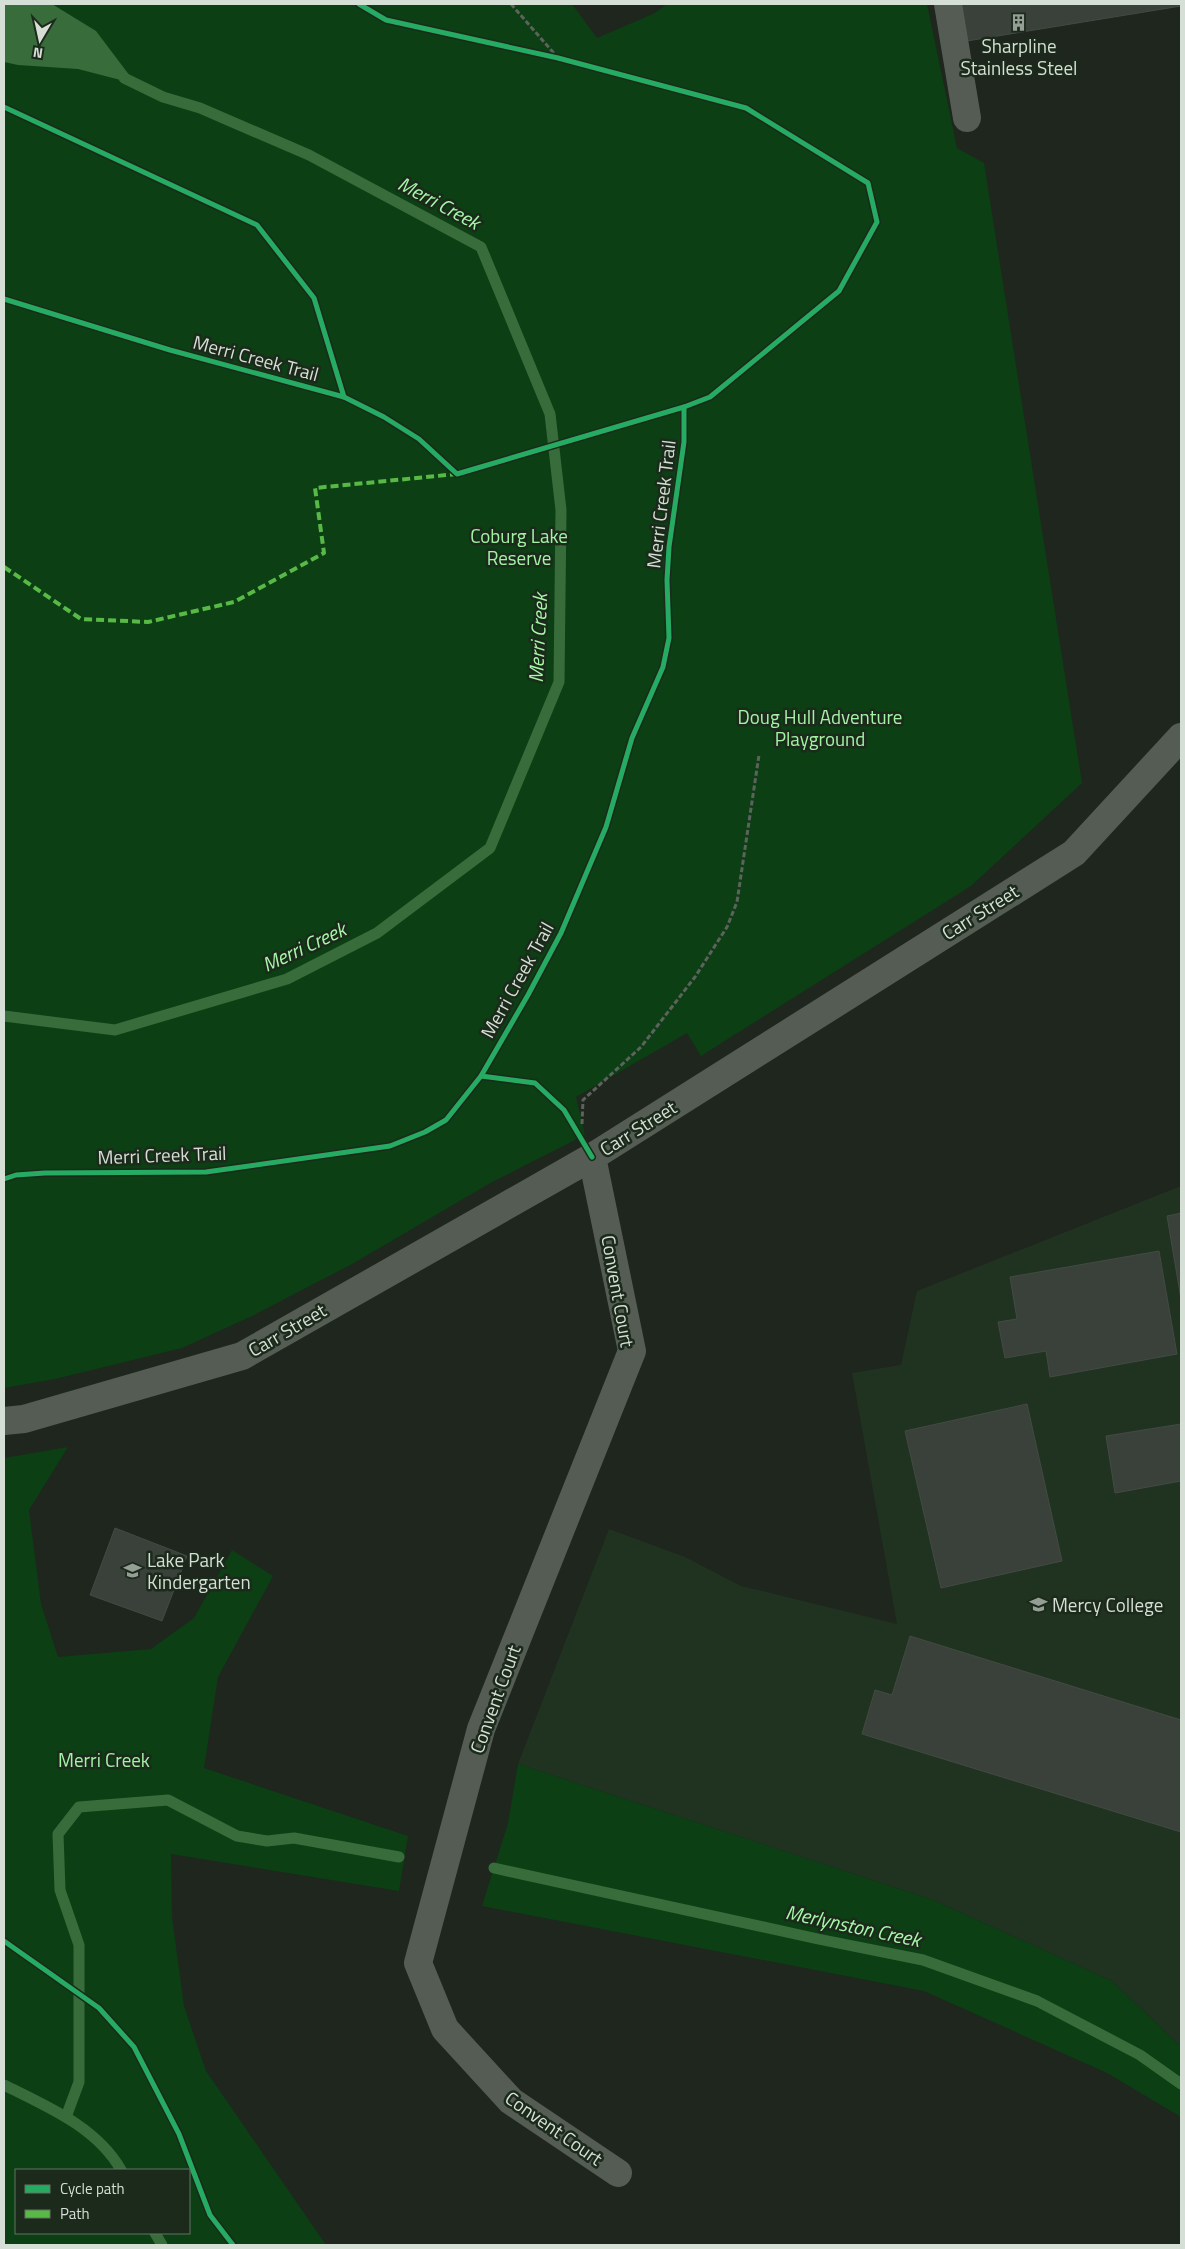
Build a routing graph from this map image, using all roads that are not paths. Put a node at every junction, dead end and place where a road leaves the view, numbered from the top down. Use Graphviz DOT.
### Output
graph roads {
  1 [pos="948,4"];
  2 [pos="967,118"];
  3 [pos="1181,737"];
  4 [pos="587,1148"];
  5 [pos="4,1421"];
  6 [pos="618,2173"];
  1 -- 2 [label="street"];
  3 -- 4 [label="street, Carr Street"];
  4 -- 5 [label="street, Carr Street"];
  4 -- 6 [label="street, Convent Court"];
}
